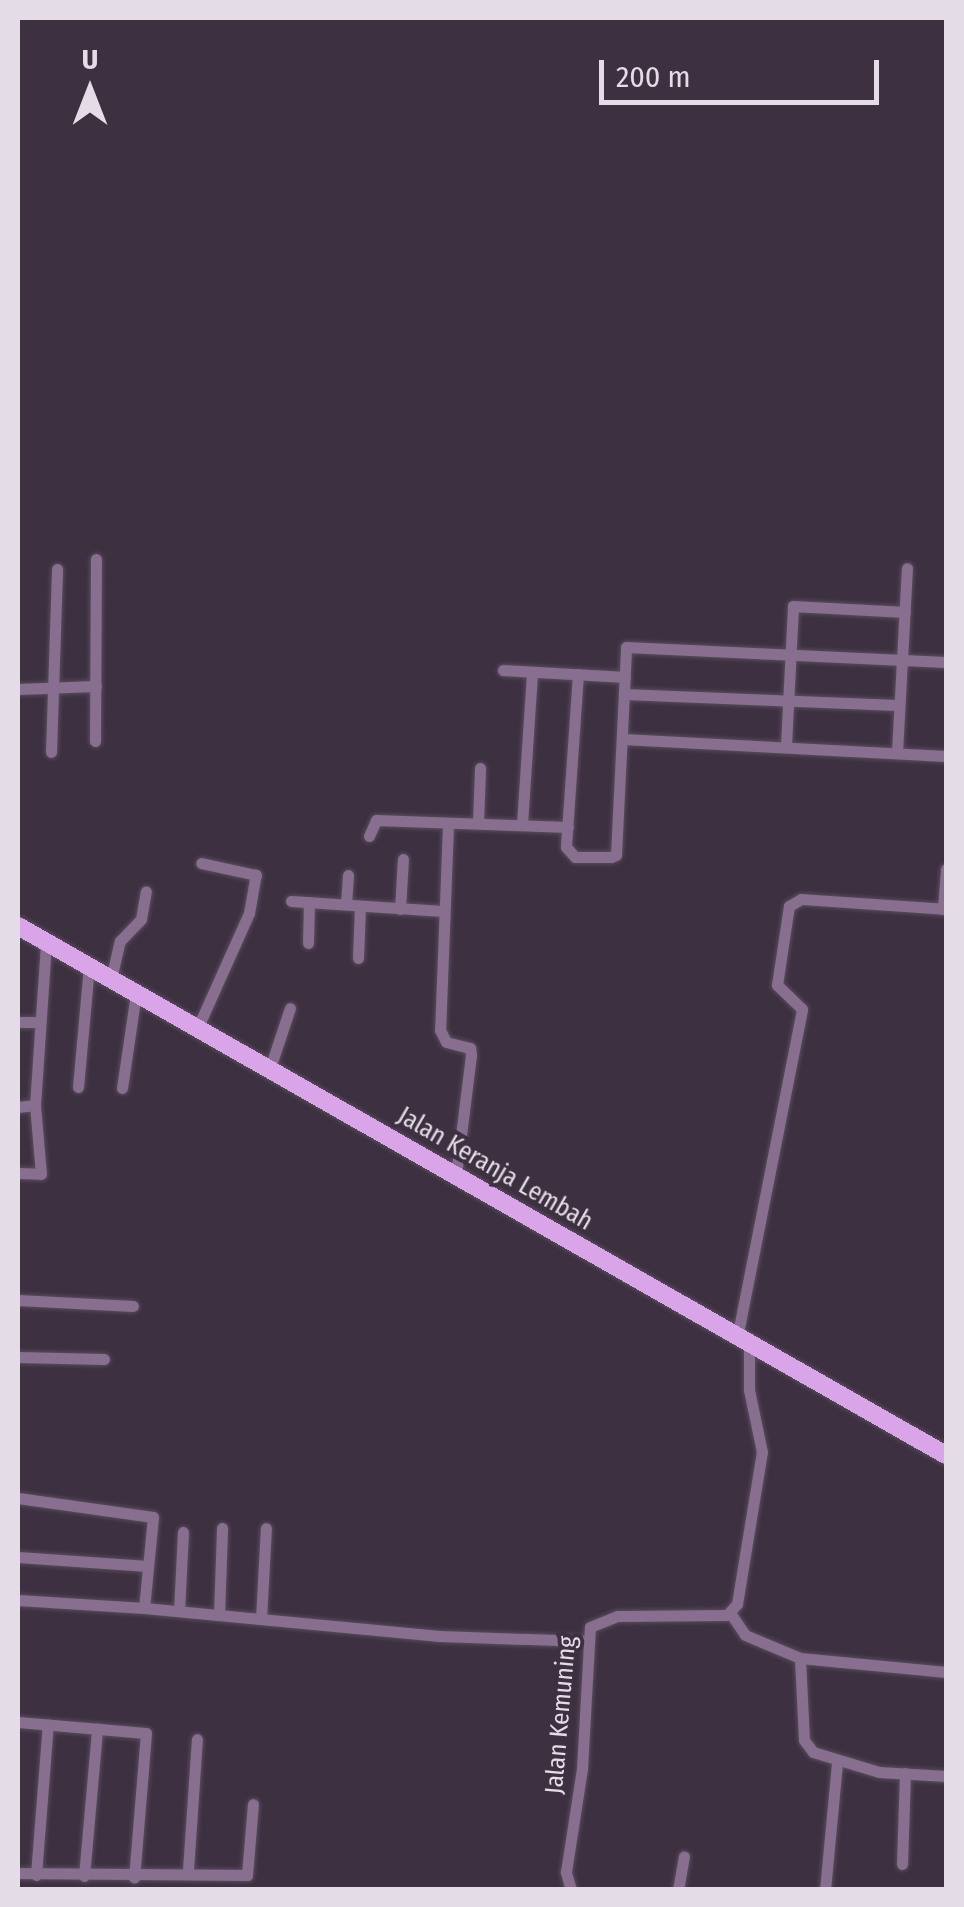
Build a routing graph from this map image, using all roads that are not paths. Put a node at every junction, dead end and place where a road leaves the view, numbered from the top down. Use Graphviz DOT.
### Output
graph roads {
  1 [pos="96,559"];
  2 [pos="907,568"];
  3 [pos="57,569"];
  4 [pos="905,612"];
  5 [pos="791,652"];
  6 [pos="902,659"];
  7 [pos="946,662"];
  8 [pos="503,670"];
  9 [pos="532,672"];
  10 [pos="578,674"];
  11 [pos="625,677"];
  12 [pos="96,686"];
  13 [pos="18,689"];
  14 [pos="51,690"];
  15 [pos="624,694"];
  16 [pos="788,702"];
  17 [pos="897,705"];
  18 [pos="623,740"];
  19 [pos="95,741"];
  20 [pos="786,745"];
  21 [pos="51,752"];
  22 [pos="897,752"];
  23 [pos="946,756"];
  24 [pos="480,768"];
  25 [pos="478,823"];
  26 [pos="522,824"];
  27 [pos="448,826"];
  28 [pos="568,827"];
  29 [pos="370,836"];
  30 [pos="403,859"];
  31 [pos="201,863"];
  32 [pos="946,868"];
  33 [pos="348,876"];
  34 [pos="146,891"];
  35 [pos="290,900"];
  36 [pos="309,902"];
  37 [pos="346,904"];
  38 [pos="360,906"];
  39 [pos="400,909"];
  40 [pos="945,909"];
  41 [pos="443,910"];
  42 [pos="18,926"];
  43 [pos="308,942"];
  44 [pos="46,943"];
  45 [pos="358,958"];
  46 [pos="89,967"];
  47 [pos="110,979"];
  48 [pos="136,993"];
  49 [pos="290,1008"];
  50 [pos="18,1022"];
  51 [pos="36,1022"];
  52 [pos="198,1027"];
  53 [pos="34,1064"];
  54 [pos="18,1065"];
  55 [pos="270,1068"];
  56 [pos="78,1087"];
  57 [pos="122,1088"];
  58 [pos="35,1105"];
  59 [pos="18,1107"];
  60 [pos="18,1173"];
  61 [pos="456,1175"];
  62 [pos="18,1300"];
  63 [pos="133,1306"];
  64 [pos="743,1341"];
  65 [pos="18,1358"];
  66 [pos="104,1360"];
  67 [pos="946,1455"];
  68 [pos="18,1498"];
  69 [pos="222,1528"];
  70 [pos="266,1528"];
  71 [pos="182,1532"];
  72 [pos="18,1556"];
  73 [pos="148,1566"];
  74 [pos="18,1600"];
  75 [pos="144,1608"];
  76 [pos="179,1611"];
  77 [pos="730,1614"];
  78 [pos="219,1615"];
  79 [pos="261,1619"];
  80 [pos="586,1641"];
  81 [pos="800,1658"];
  82 [pos="946,1672"];
  83 [pos="18,1722"];
  84 [pos="48,1724"];
  85 [pos="97,1729"];
  86 [pos="197,1739"];
  87 [pos="837,1763"];
  88 [pos="905,1773"];
  89 [pos="946,1776"];
  90 [pos="253,1804"];
  91 [pos="684,1857"];
  92 [pos="902,1864"];
  93 [pos="188,1870"];
  94 [pos="26,1874"];
  95 [pos="84,1876"];
  96 [pos="134,1878"];
  97 [pos="22,1890"];
  98 [pos="570,1890"];
  99 [pos="678,1890"];
  100 [pos="826,1890"];
  1 -- 12 [label="street"];
  2 -- 4 [label="street"];
  3 -- 14 [label="street"];
  4 -- 5 [label="street"];
  4 -- 6 [label="street"];
  5 -- 6 [label="street"];
  5 -- 11 [label="street"];
  5 -- 16 [label="street"];
  6 -- 7 [label="street"];
  6 -- 17 [label="street"];
  8 -- 9 [label="street"];
  9 -- 10 [label="street"];
  9 -- 26 [label="street"];
  10 -- 11 [label="street"];
  10 -- 28 [label="street"];
  11 -- 15 [label="street"];
  12 -- 14 [label="street"];
  12 -- 19 [label="street"];
  13 -- 14 [label="street"];
  14 -- 21 [label="street"];
  15 -- 16 [label="street"];
  15 -- 18 [label="street"];
  16 -- 17 [label="street"];
  16 -- 20 [label="street"];
  17 -- 22 [label="street"];
  18 -- 20 [label="street"];
  18 -- 28 [label="street"];
  20 -- 22 [label="street"];
  22 -- 23 [label="street"];
  24 -- 25 [label="street"];
  25 -- 26 [label="street"];
  25 -- 27 [label="street"];
  26 -- 28 [label="street"];
  27 -- 29 [label="street"];
  27 -- 41 [label="street"];
  30 -- 39 [label="street"];
  31 -- 52 [label="street"];
  32 -- 40 [label="street"];
  33 -- 37 [label="street"];
  34 -- 47 [label="street"];
  35 -- 36 [label="street"];
  36 -- 37 [label="street"];
  36 -- 43 [label="street"];
  37 -- 38 [label="street"];
  38 -- 39 [label="street"];
  38 -- 45 [label="street"];
  39 -- 41 [label="street"];
  40 -- 64 [label="street"];
  41 -- 61 [label="street"];
  42 -- 44 [label="main road, Jalan Keranja Lembah"];
  44 -- 46 [label="main road, Jalan Keranja Lembah"];
  44 -- 51 [label="street"];
  46 -- 47 [label="main road, Jalan Keranja Lembah"];
  46 -- 56 [label="street"];
  47 -- 48 [label="main road, Jalan Keranja Lembah"];
  48 -- 52 [label="main road, Jalan Keranja Lembah"];
  48 -- 57 [label="street"];
  49 -- 55 [label="street"];
  50 -- 51 [label="street"];
  51 -- 53 [label="street"];
  52 -- 55 [label="main road, Jalan Keranja Lembah"];
  53 -- 54 [label="street"];
  53 -- 58 [label="street"];
  55 -- 61 [label="main road, Jalan Keranja Lembah"];
  58 -- 59 [label="street"];
  58 -- 60 [label="street"];
  61 -- 64 [label="main road, Jalan Keranja Lembah"];
  62 -- 63 [label="street"];
  64 -- 67 [label="main road, Jalan Keranja Lembah"];
  64 -- 77 [label="street"];
  65 -- 66 [label="street"];
  68 -- 73 [label="street"];
  69 -- 78 [label="street"];
  70 -- 79 [label="street"];
  71 -- 76 [label="street"];
  72 -- 73 [label="street"];
  73 -- 75 [label="street"];
  74 -- 75 [label="street"];
  75 -- 76 [label="street"];
  76 -- 78 [label="street"];
  77 -- 80 [label="street, Jalan Kemuning"];
  77 -- 81 [label="street"];
  78 -- 79 [label="street"];
  79 -- 80 [label="street"];
  80 -- 98 [label="street, Jalan Kemuning"];
  81 -- 82 [label="street"];
  81 -- 87 [label="street"];
  83 -- 84 [label="street"];
  84 -- 85 [label="street"];
  84 -- 94 [label="street"];
  85 -- 95 [label="street"];
  85 -- 96 [label="street"];
  86 -- 93 [label="street"];
  87 -- 88 [label="street"];
  87 -- 100 [label="street"];
  88 -- 89 [label="street"];
  88 -- 92 [label="street"];
  90 -- 93 [label="street"];
  91 -- 99 [label="street"];
  93 -- 96 [label="street"];
  94 -- 95 [label="street"];
  94 -- 97 [label="street"];
  95 -- 96 [label="street"];
}
